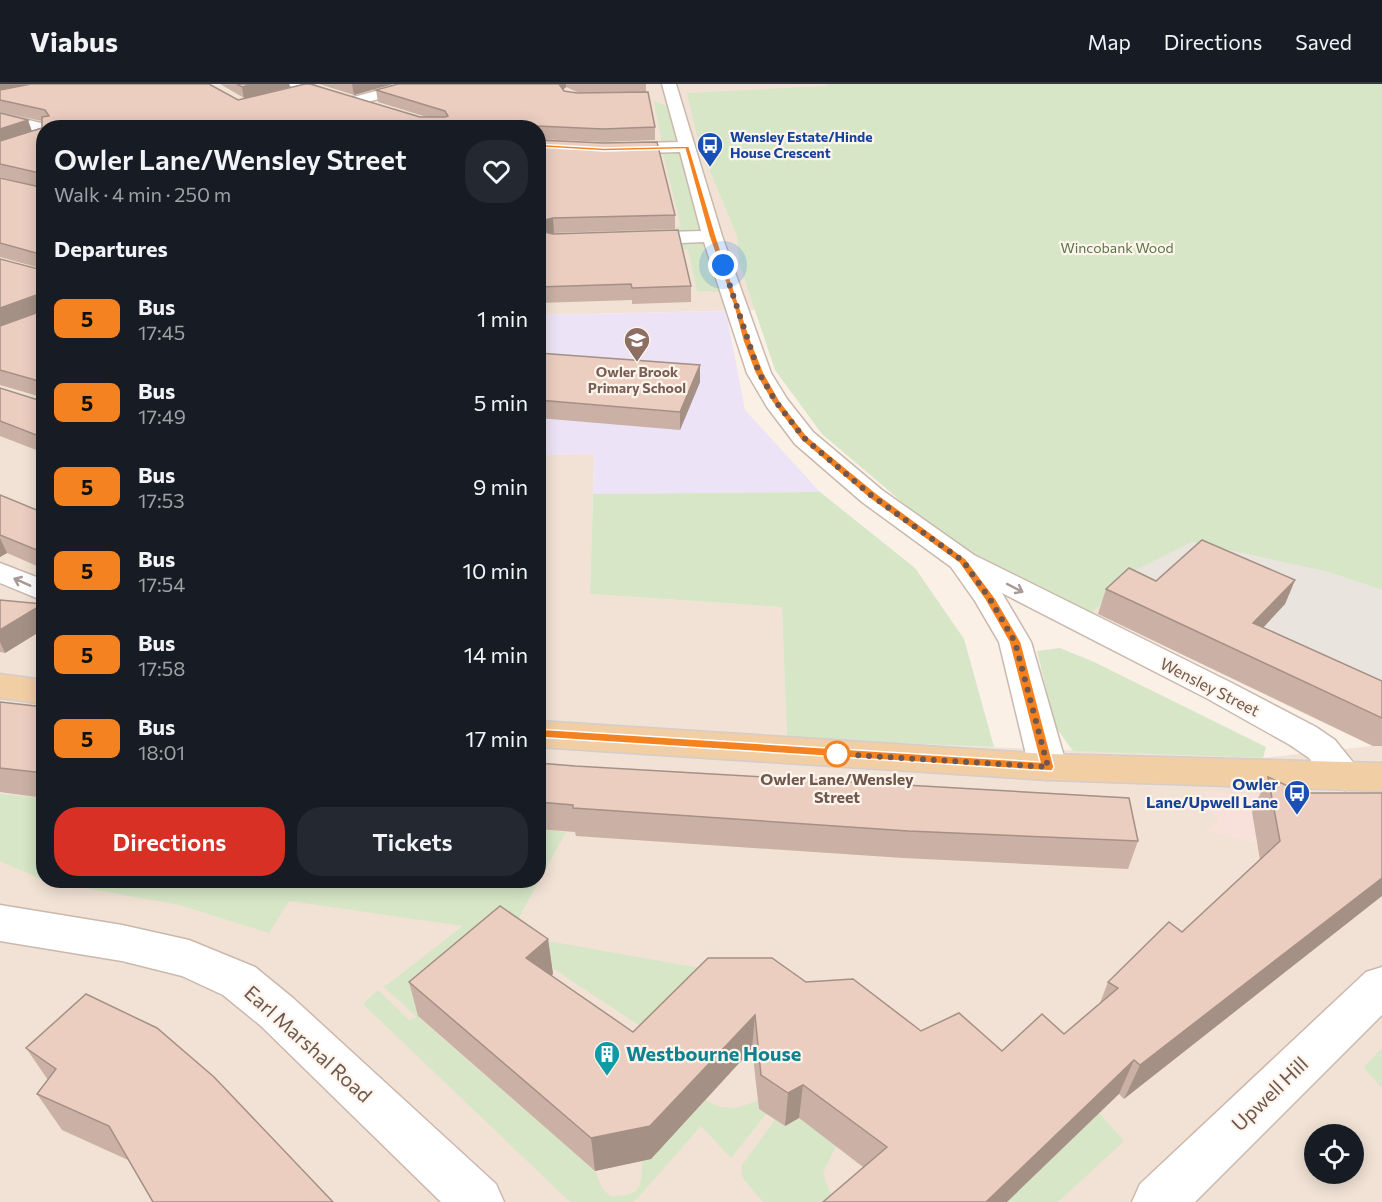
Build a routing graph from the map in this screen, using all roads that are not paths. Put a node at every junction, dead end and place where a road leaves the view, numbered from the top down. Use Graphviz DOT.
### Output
graph roads {
  1 [pos="418,84"];
  2 [pos="297,89"];
  3 [pos="667,93"];
  4 [pos="353,102"];
  5 [pos="378,109"];
  6 [pos="0,118"];
  7 [pos="36,133"];
  8 [pos="546,146"];
  9 [pos="687,147"];
  10 [pos="712,236"];
  11 [pos="612,239"];
  12 [pos="963,561"];
  13 [pos="0,572"];
  14 [pos="36,588"];
  15 [pos="1064,613"];
  16 [pos="1015,642"];
  17 [pos="0,686"];
  18 [pos="36,691"];
  19 [pos="546,735"];
  20 [pos="1048,767"];
  21 [pos="1346,777"];
  22 [pos="1382,777"];
  23 [pos="0,923"];
  24 [pos="1382,986"];
  25 [pos="478,1202"];
  26 [pos="1158,1202"];
  1 -- 4 [label="street"];
  2 -- 4 [label="street"];
  3 -- 9 [label="street, Wensley Street"];
  4 -- 5 [label="street"];
  6 -- 7 [label="street"];
  8 -- 9 [label="street"];
  9 -- 10 [label="street, Wensley Street"];
  10 -- 11 [label="street"];
  10 -- 12 [label="street, Wensley Street"];
  12 -- 15 [label="street, Wensley Street, one-way"];
  12 -- 16 [label="street, Wensley Street"];
  14 -- 13 [label="street, one-way"];
  15 -- 16 [label="street"];
  15 -- 21 [label="street, Wensley Street"];
  16 -- 20 [label="street, Wensley Street"];
  17 -- 18 [label="main road"];
  19 -- 20 [label="main road"];
  20 -- 21 [label="main road"];
  21 -- 22 [label="main road"];
  23 -- 25 [label="street, Earl Marshal Road"];
  24 -- 26 [label="street, Upwell Hill"];
}
